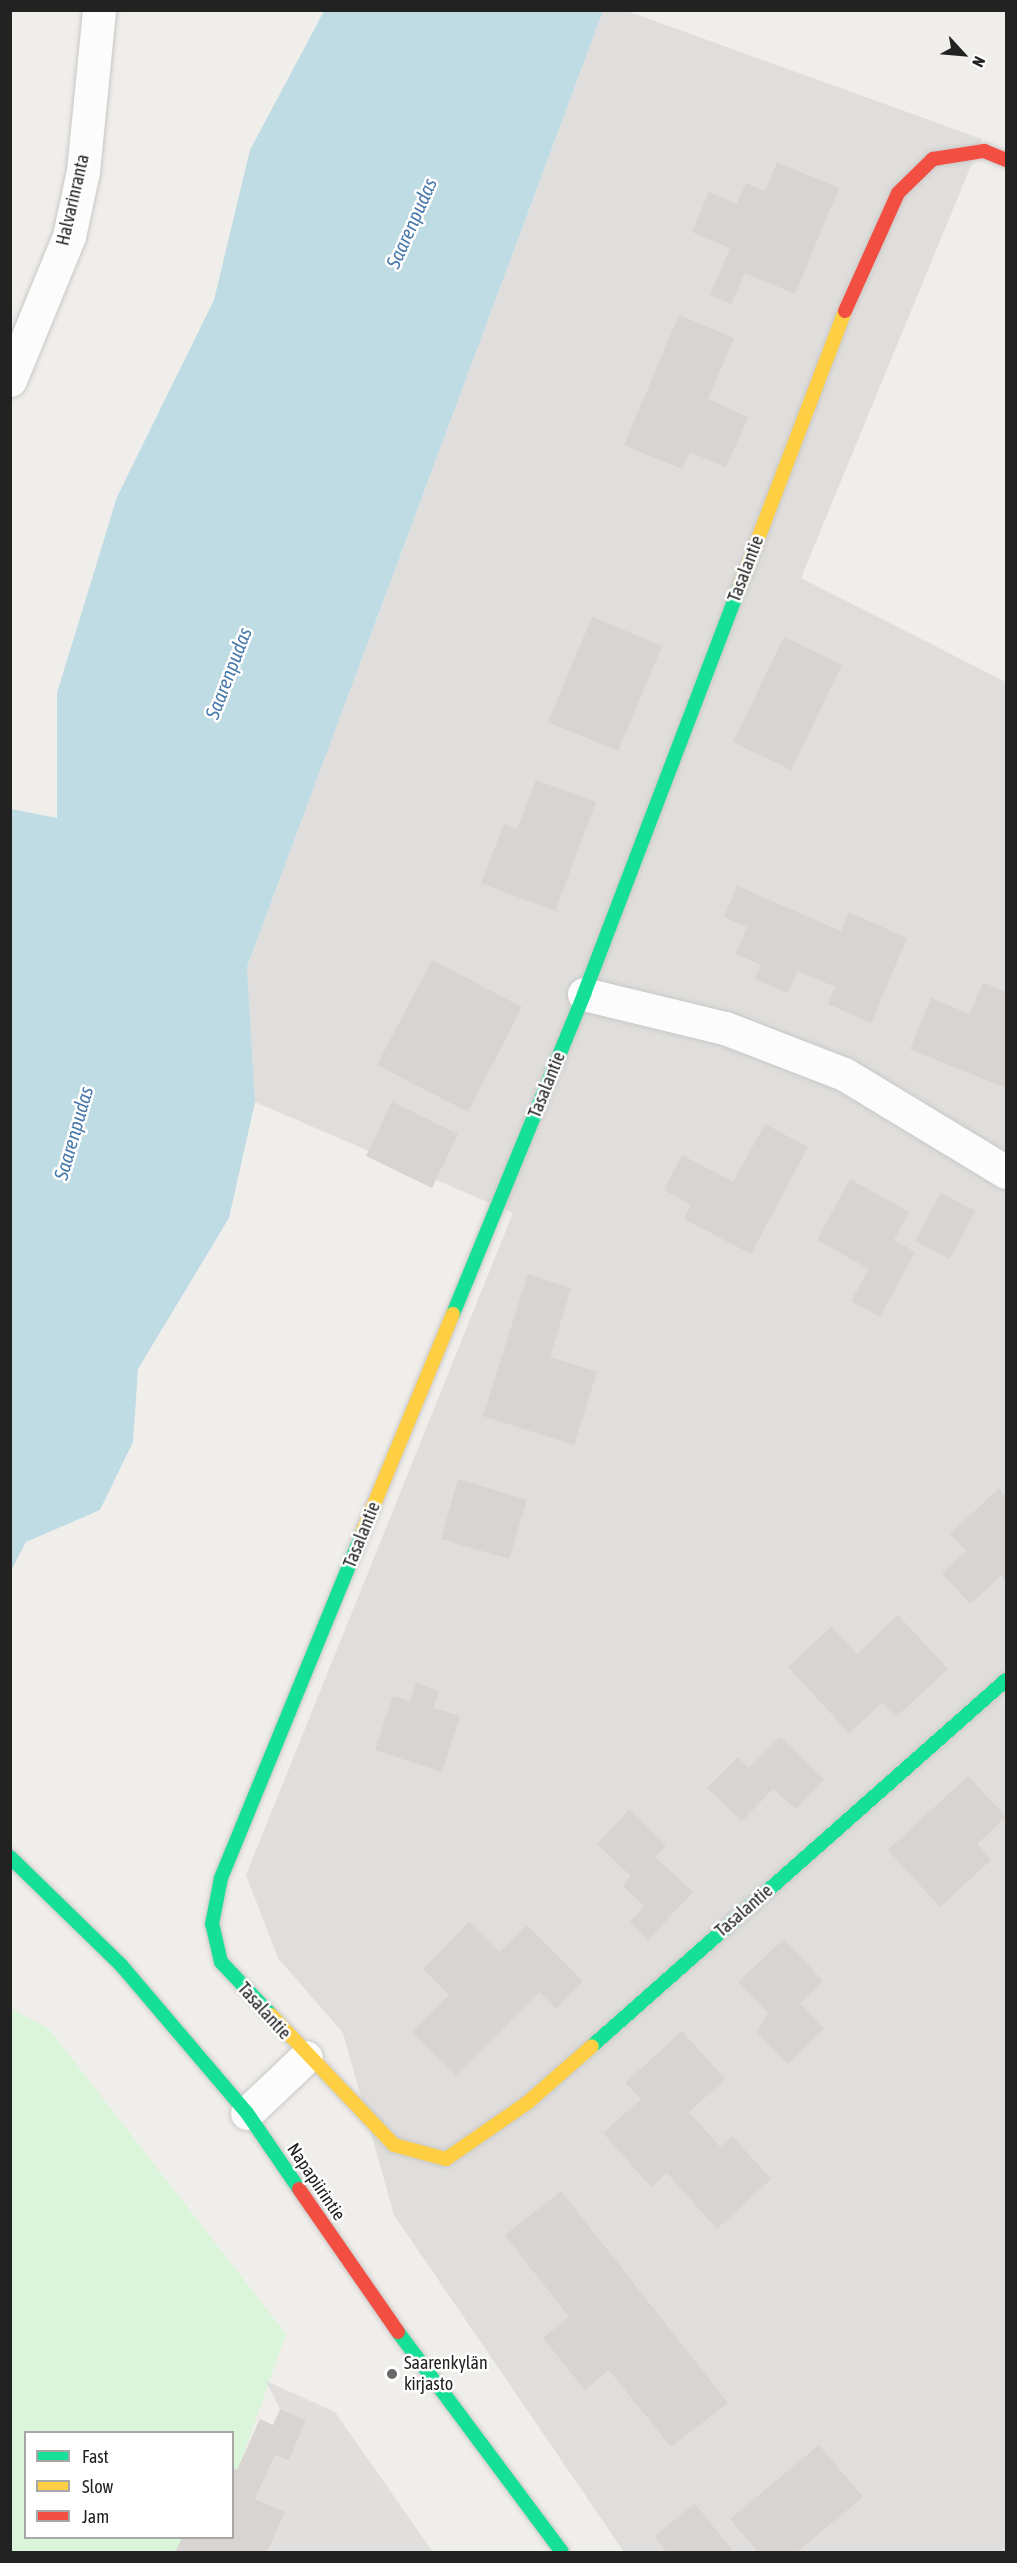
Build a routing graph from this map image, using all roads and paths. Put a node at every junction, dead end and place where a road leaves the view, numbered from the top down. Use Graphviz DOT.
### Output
graph roads {
  1 [pos="99,10"];
  2 [pos="1006,160"];
  3 [pos="10,380"];
  4 [pos="584,994"];
  5 [pos="1006,1172"];
  6 [pos="1006,1680"];
  7 [pos="10,1857"];
  8 [pos="306,2057"];
  9 [pos="247,2113"];
  10 [pos="562,2553"];
  1 -- 3 [label="street, Halvarinranta"];
  2 -- 4 [label="street, Tasalantie"];
  4 -- 5 [label="street"];
  4 -- 8 [label="street, Tasalantie"];
  6 -- 8 [label="street, Tasalantie"];
  7 -- 9 [label="street, Napapiirintie"];
  8 -- 9 [label="street"];
  9 -- 10 [label="street, Napapiirintie"];
}
